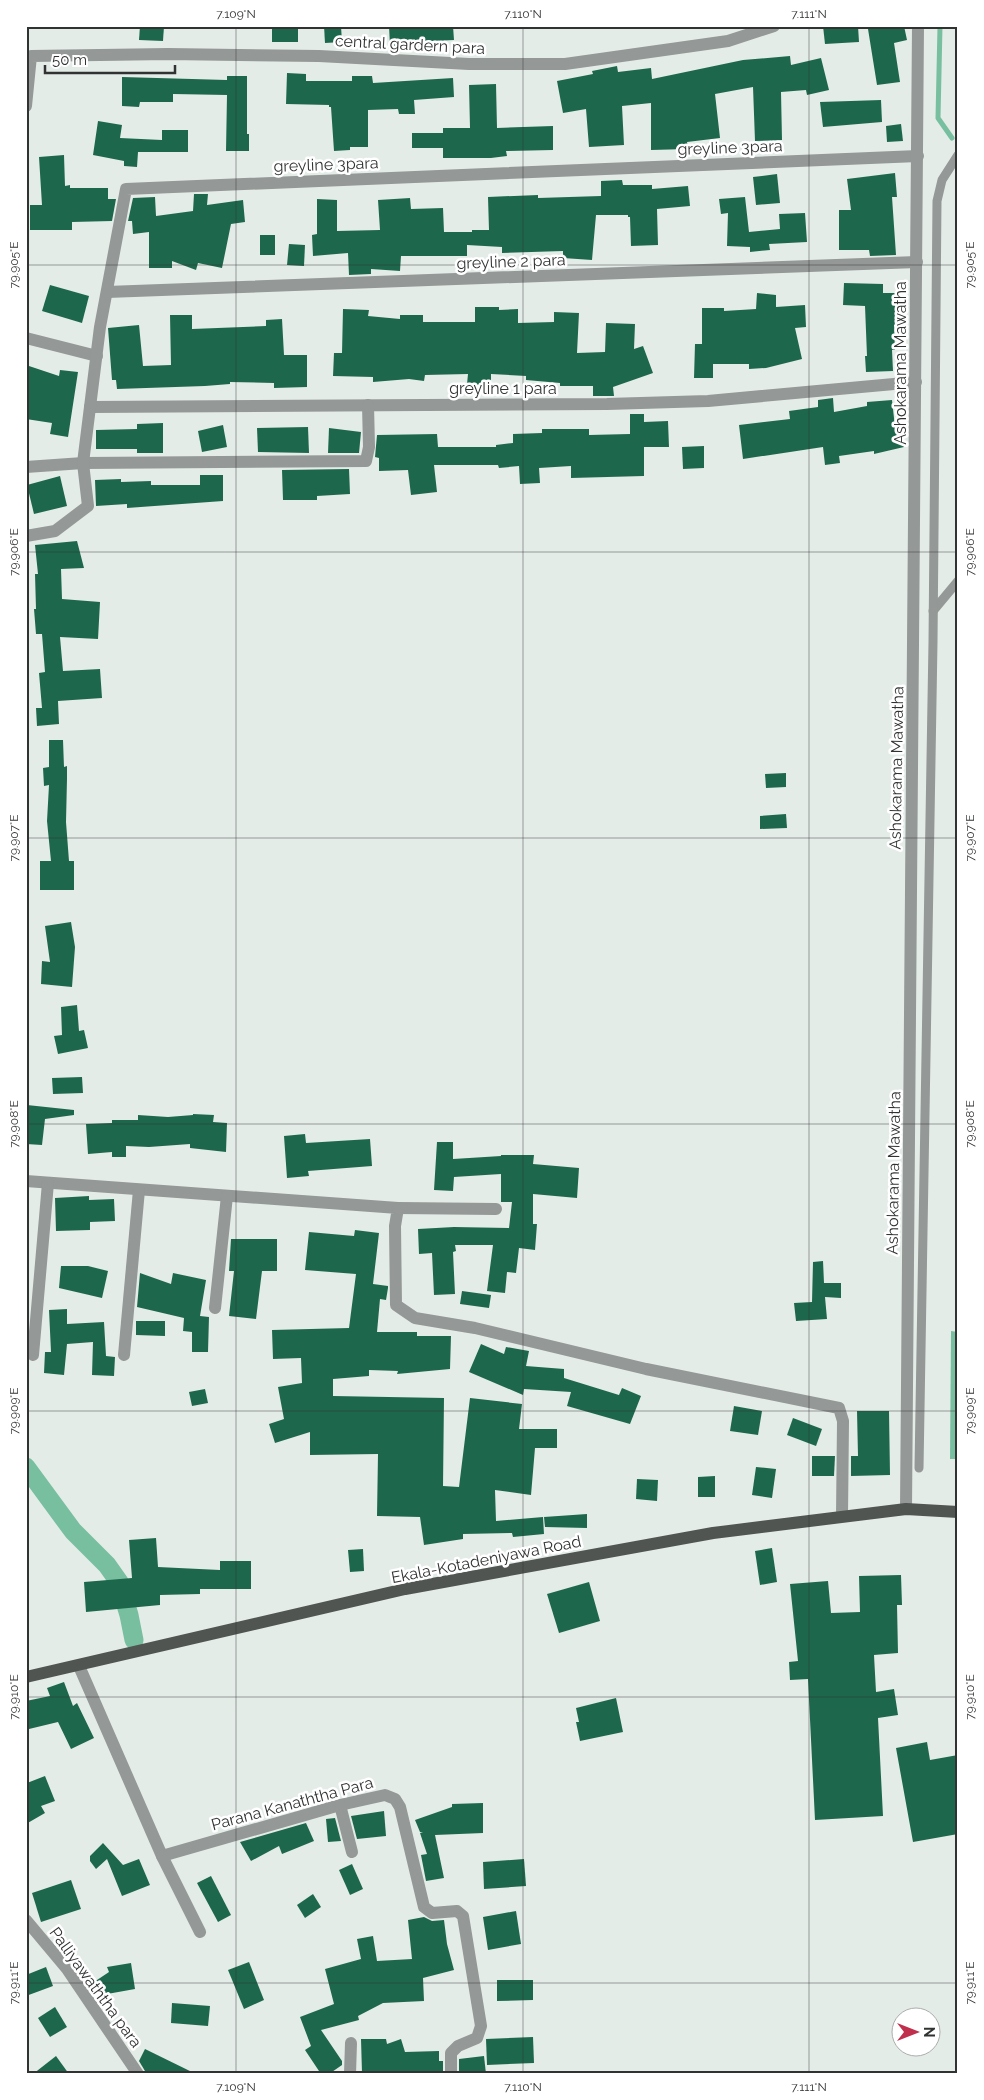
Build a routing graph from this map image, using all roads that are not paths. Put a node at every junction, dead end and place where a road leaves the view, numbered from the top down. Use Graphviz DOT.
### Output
graph roads {
  1 [pos="774,26"];
  2 [pos="918,26"];
  3 [pos="26,106"];
  4 [pos="958,155"];
  5 [pos="918,156"];
  6 [pos="917,262"];
  7 [pos="107,292"];
  8 [pos="26,338"];
  9 [pos="97,356"];
  10 [pos="916,382"];
  11 [pos="368,405"];
  12 [pos="90,407"];
  13 [pos="83,464"];
  14 [pos="26,467"];
  15 [pos="26,536"];
  16 [pos="958,581"];
  17 [pos="933,611"];
  18 [pos="26,1181"];
  19 [pos="48,1183"];
  20 [pos="138,1190"];
  21 [pos="226,1196"];
  22 [pos="398,1208"];
  23 [pos="496,1209"];
  24 [pos="215,1308"];
  25 [pos="33,1355"];
  26 [pos="124,1355"];
  27 [pos="919,1468"];
  28 [pos="906,1509"];
  29 [pos="958,1512"];
  30 [pos="842,1516"];
  31 [pos="80,1666"];
  32 [pos="26,1677"];
  33 [pos="340,1805"];
  34 [pos="352,1852"];
  35 [pos="162,1856"];
  36 [pos="26,1920"];
  37 [pos="200,1932"];
  38 [pos="351,2043"];
  39 [pos="138,2074"];
  40 [pos="350,2074"];
  41 [pos="451,2074"];
  1 -- 3 [label="street, central gardern para"];
  2 -- 5 [label="street, Ashokarama Mawatha"];
  4 -- 17 [label="lane"];
  5 -- 6 [label="street, Ashokarama Mawatha"];
  5 -- 7 [label="street, greyline 3para"];
  6 -- 7 [label="street, greyline 2 para"];
  6 -- 10 [label="street, Ashokarama Mawatha"];
  7 -- 9 [label="street, greyline 3para"];
  8 -- 9 [label="street"];
  9 -- 12 [label="street, greyline 3para"];
  10 -- 11 [label="street, greyline 1 para"];
  10 -- 28 [label="street, Ashokarama Mawatha"];
  11 -- 12 [label="street, greyline 1 para"];
  11 -- 13 [label="street"];
  12 -- 13 [label="street, greyline 3para"];
  13 -- 14 [label="street"];
  13 -- 15 [label="street, greyline 3para"];
  16 -- 17 [label="lane"];
  17 -- 27 [label="lane"];
  18 -- 19 [label="street"];
  19 -- 20 [label="street"];
  19 -- 25 [label="street"];
  20 -- 21 [label="street"];
  20 -- 26 [label="street"];
  21 -- 22 [label="street"];
  21 -- 24 [label="street"];
  22 -- 23 [label="street"];
  22 -- 30 [label="street"];
  28 -- 29 [label="main road, Ekala-Kotadeniyawa Road"];
  28 -- 30 [label="main road, Ekala-Kotadeniyawa Road"];
  30 -- 31 [label="main road, Ekala-Kotadeniyawa Road"];
  31 -- 32 [label="main road, Ekala-Kotadeniyawa Road"];
  31 -- 35 [label="street"];
  33 -- 34 [label="street"];
  33 -- 35 [label="street, Parana Kanaththa Para"];
  33 -- 41 [label="street, Parana Kanaththa Para"];
  35 -- 37 [label="street"];
  36 -- 39 [label="street, Palliyawaththa para"];
  38 -- 40 [label="street"];
}
